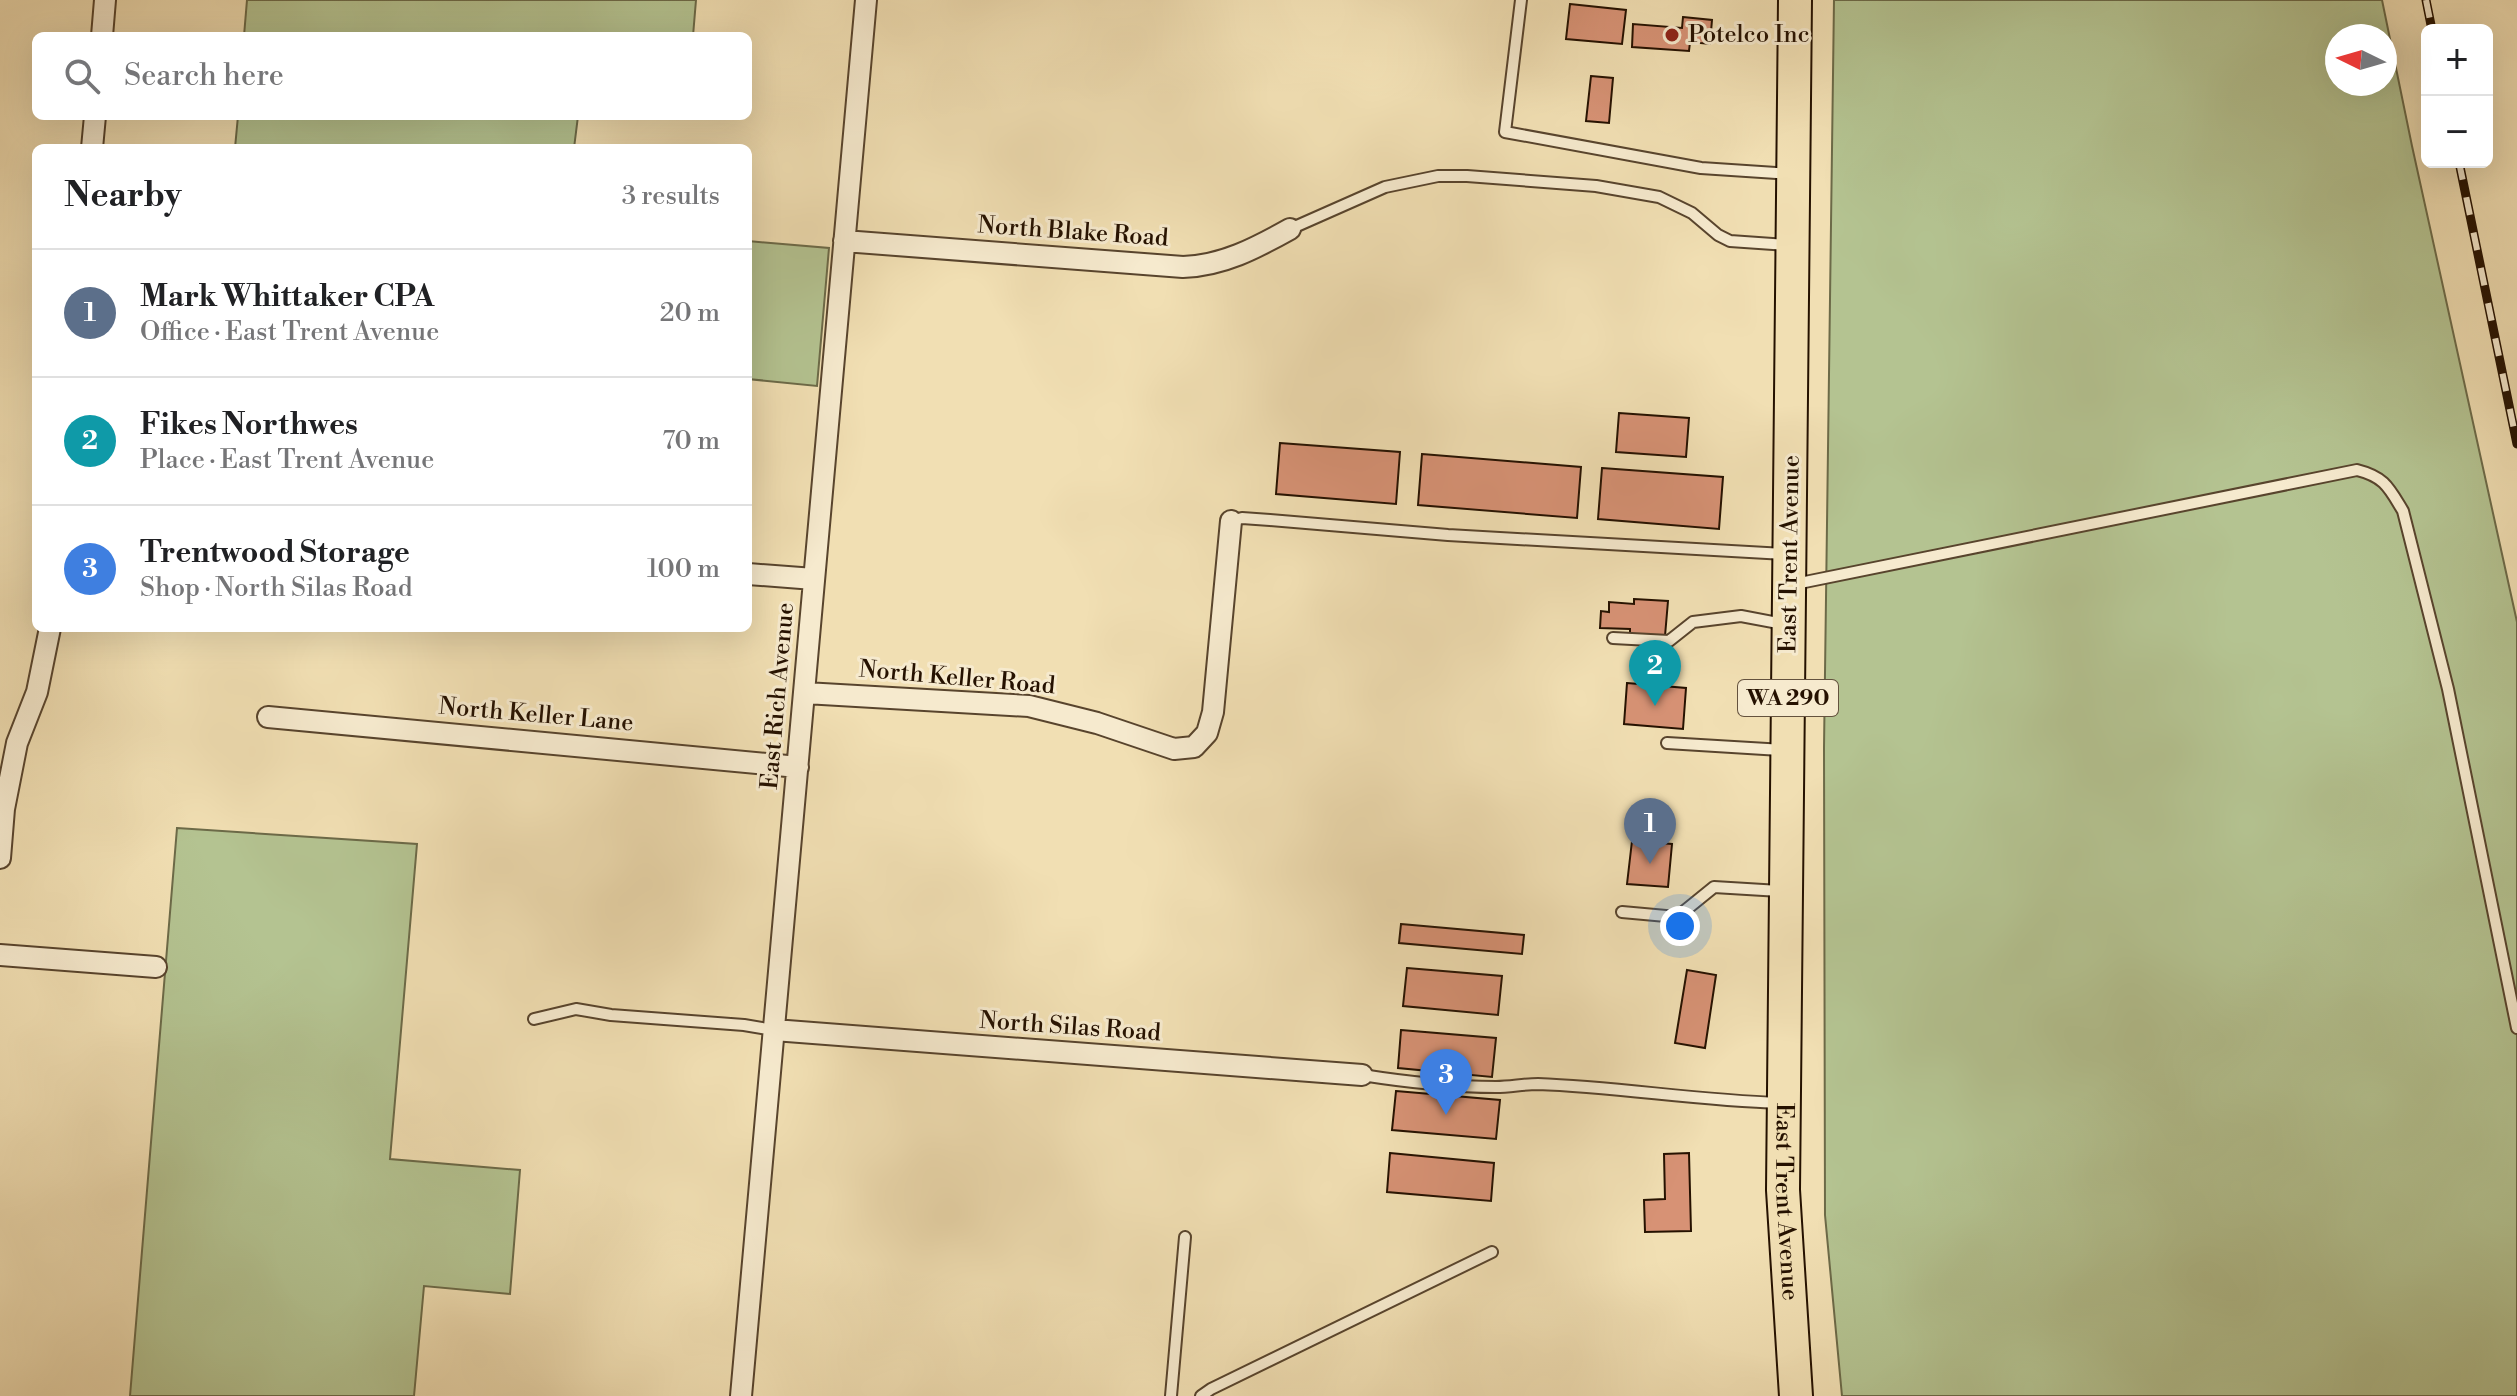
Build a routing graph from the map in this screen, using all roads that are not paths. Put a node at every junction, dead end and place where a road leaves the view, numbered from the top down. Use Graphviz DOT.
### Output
graph roads {
  1 [pos="105,0"];
  2 [pos="866,0"];
  3 [pos="1521,0"];
  4 [pos="1795,0"];
  5 [pos="102,32"];
  6 [pos="95,120"];
  7 [pos="92,144"];
  8 [pos="1794,174"];
  9 [pos="1290,229"];
  10 [pos="844,241"];
  11 [pos="1793,245"];
  12 [pos="1231,521"];
  13 [pos="1790,570"];
  14 [pos="752,574"];
  15 [pos="814,579"];
  16 [pos="1789,625"];
  17 [pos="49,632"];
  18 [pos="1613,638"];
  19 [pos="805,693"];
  20 [pos="268,717"];
  21 [pos="1667,743"];
  22 [pos="1788,750"];
  23 [pos="798,767"];
  24 [pos="0,858"];
  25 [pos="1786,891"];
  26 [pos="1622,912"];
  27 [pos="0,955"];
  28 [pos="156,967"];
  29 [pos="534,1019"];
  30 [pos="2517,1028"];
  31 [pos="774,1030"];
  32 [pos="1362,1075"];
  33 [pos="1784,1103"];
  34 [pos="1185,1237"];
  35 [pos="1492,1252"];
  36 [pos="741,1396"];
  37 [pos="1171,1396"];
  38 [pos="1201,1396"];
  39 [pos="1796,1396"];
  1 -- 5 [label="street"];
  2 -- 10 [label="street, East Rich Avenue"];
  3 -- 8 [label="lane"];
  4 -- 8 [label="main road, East Trent Avenue / WA 290"];
  6 -- 7 [label="street"];
  8 -- 11 [label="main road, East Trent Avenue / WA 290"];
  9 -- 10 [label="street, North Blake Road"];
  9 -- 11 [label="lane"];
  10 -- 15 [label="street, East Rich Avenue"];
  11 -- 13 [label="main road, East Trent Avenue / WA 290"];
  12 -- 13 [label="lane"];
  12 -- 19 [label="street, North Keller Road"];
  13 -- 16 [label="main road, East Trent Avenue / WA 290"];
  13 -- 30 [label="lane"];
  14 -- 15 [label="street"];
  15 -- 19 [label="street, East Rich Avenue"];
  16 -- 18 [label="lane"];
  16 -- 22 [label="main road, East Trent Avenue / WA 290"];
  17 -- 24 [label="street"];
  19 -- 23 [label="street, East Rich Avenue"];
  20 -- 23 [label="street, North Keller Lane"];
  21 -- 22 [label="lane"];
  22 -- 25 [label="main road, East Trent Avenue / WA 290"];
  23 -- 31 [label="street, East Rich Avenue"];
  25 -- 26 [label="lane"];
  25 -- 33 [label="main road, East Trent Avenue / WA 290"];
  27 -- 28 [label="street"];
  29 -- 31 [label="lane"];
  31 -- 32 [label="street, North Silas Road"];
  31 -- 36 [label="street, East Rich Avenue"];
  32 -- 33 [label="lane"];
  33 -- 39 [label="main road, East Trent Avenue / WA 290"];
  34 -- 37 [label="lane"];
  35 -- 38 [label="lane"];
}
